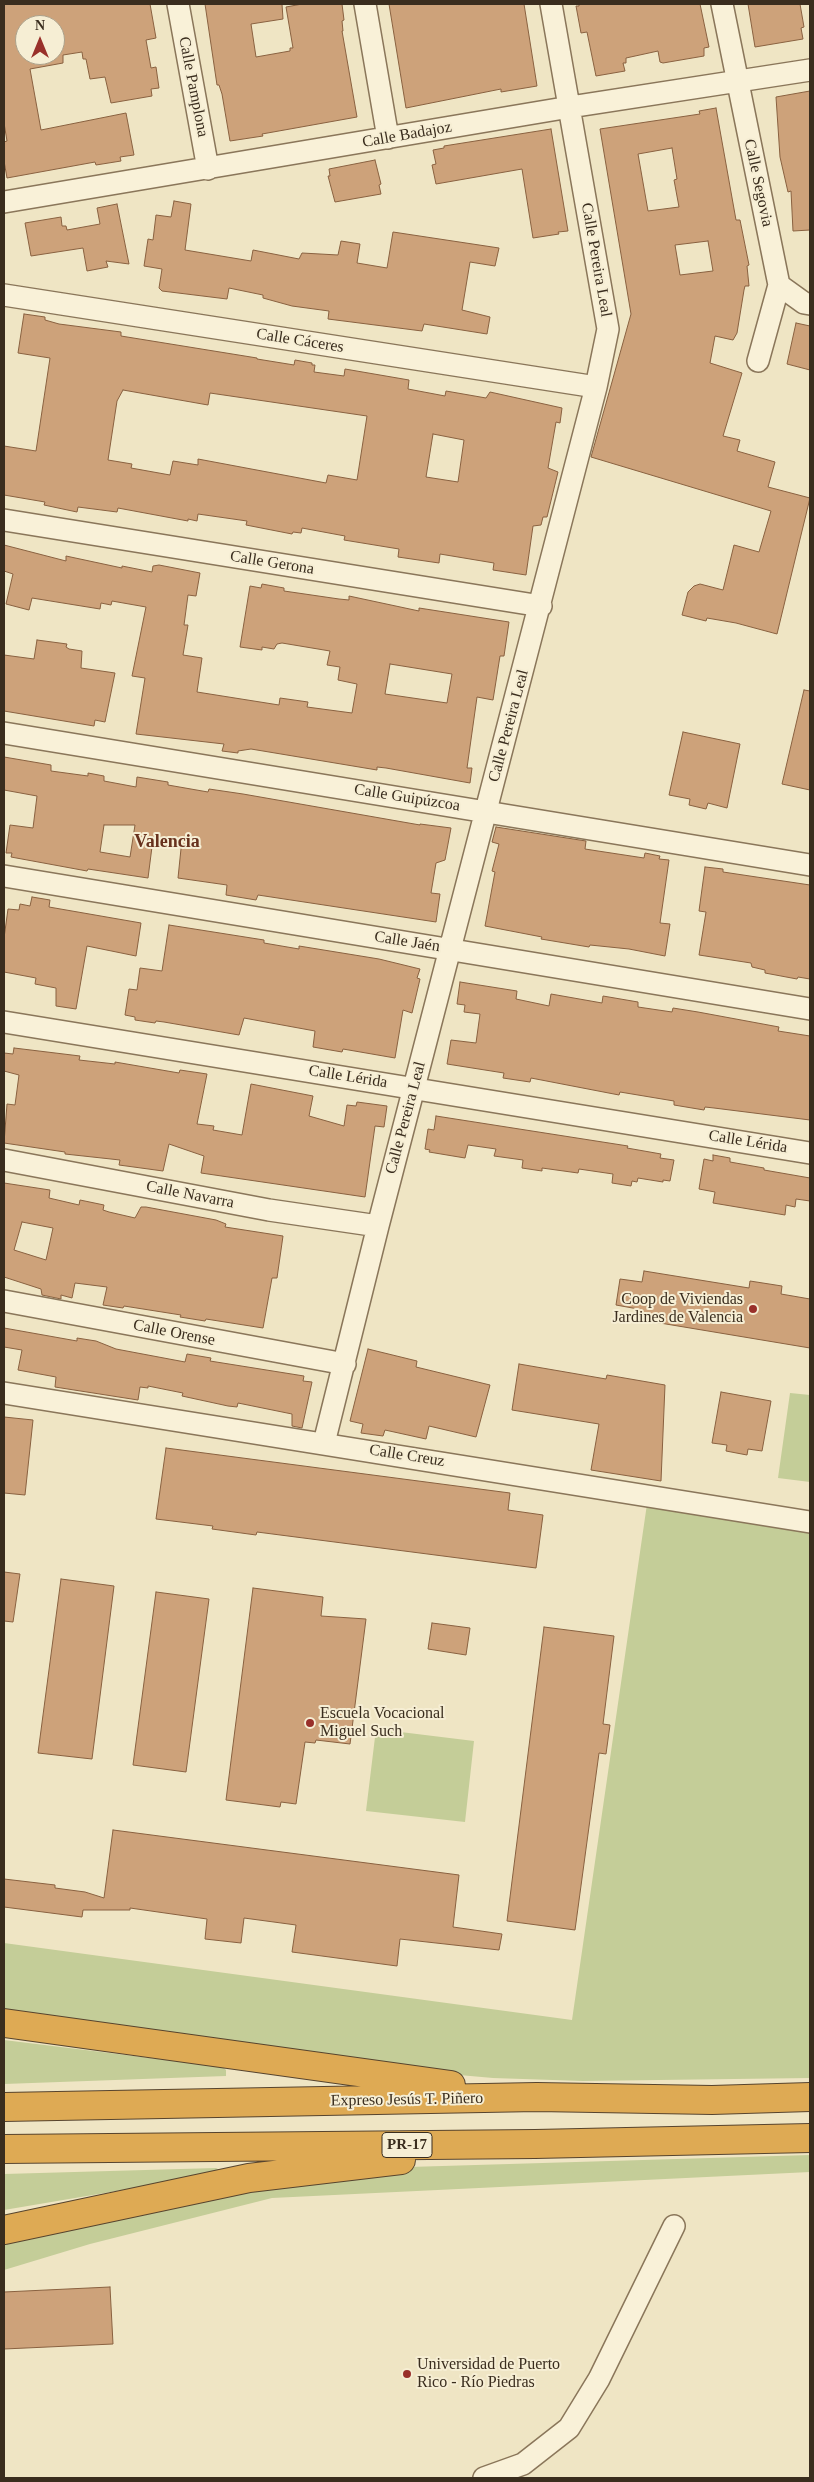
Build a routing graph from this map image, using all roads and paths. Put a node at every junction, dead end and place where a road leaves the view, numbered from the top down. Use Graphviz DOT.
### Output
graph roads {
  1 [pos="178,4"];
  2 [pos="365,4"];
  3 [pos="551,4"];
  4 [pos="722,4"];
  5 [pos="810,70"];
  6 [pos="737,82"];
  7 [pos="570,107"];
  8 [pos="388,138"];
  9 [pos="208,169"];
  10 [pos="4,202"];
  11 [pos="779,285"];
  12 [pos="4,295"];
  13 [pos="810,304"];
  14 [pos="758,361"];
  15 [pos="596,387"];
  16 [pos="4,520"];
  17 [pos="541,606"];
  18 [pos="4,733"];
  19 [pos="486,811"];
  20 [pos="810,865"];
  21 [pos="4,876"];
  22 [pos="450,949"];
  23 [pos="810,1009"];
  24 [pos="4,1022"];
  25 [pos="415,1088"];
  26 [pos="810,1153"];
  27 [pos="4,1160"];
  28 [pos="378,1226"];
  29 [pos="4,1301"];
  30 [pos="345,1364"];
  31 [pos="4,1393"];
  32 [pos="324,1443"];
  33 [pos="810,1522"];
  34 [pos="4,2023"];
  35 [pos="537,2097"];
  36 [pos="810,2097"];
  37 [pos="4,2107"];
  38 [pos="810,2138"];
  39 [pos="535,2144"];
  40 [pos="4,2149"];
  41 [pos="674,2226"];
  42 [pos="4,2230"];
  43 [pos="484,2478"];
  1 -- 9 [label="street, Calle Pamplona"];
  2 -- 8 [label="street"];
  3 -- 7 [label="street, Calle Pereira Leal"];
  4 -- 6 [label="street, Calle Segovia"];
  5 -- 6 [label="street, Calle Badajoz"];
  6 -- 7 [label="street, Calle Badajoz"];
  6 -- 11 [label="street, Calle Segovia"];
  7 -- 8 [label="street, Calle Badajoz"];
  7 -- 15 [label="street, Calle Pereira Leal"];
  8 -- 9 [label="street, Calle Badajoz"];
  9 -- 10 [label="street, Calle Badajoz"];
  11 -- 13 [label="street"];
  11 -- 14 [label="street, Calle Segovia"];
  12 -- 15 [label="street, Calle Cáceres"];
  15 -- 17 [label="street, Calle Pereira Leal"];
  16 -- 17 [label="street, Calle Gerona"];
  17 -- 19 [label="street, Calle Pereira Leal"];
  18 -- 19 [label="street, Calle Guipúzcoa"];
  19 -- 20 [label="street, Calle Guipúzcoa"];
  19 -- 22 [label="street, Calle Pereira Leal"];
  21 -- 22 [label="street, Calle Jaén"];
  22 -- 23 [label="street, Calle Jaén"];
  22 -- 25 [label="street, Calle Pereira Leal"];
  24 -- 25 [label="street, Calle Lérida"];
  25 -- 26 [label="street, Calle Lérida"];
  25 -- 28 [label="street, Calle Pereira Leal"];
  27 -- 28 [label="street, Calle Navarra"];
  28 -- 30 [label="street, Calle Pereira Leal"];
  29 -- 30 [label="street, Calle Orense"];
  30 -- 32 [label="street, Calle Pereira Leal"];
  31 -- 32 [label="street, Calle Creuz"];
  32 -- 33 [label="street, Calle Creuz"];
  34 -- 35 [label="highway"];
  35 -- 36 [label="highway, Expreso Jesús T. Piñero"];
  35 -- 37 [label="highway, Expreso Jesús T. Piñero"];
  38 -- 39 [label="highway, PR-17"];
  39 -- 40 [label="highway, PR-17"];
  39 -- 42 [label="highway"];
  41 -- 43 [label="street"];
}
